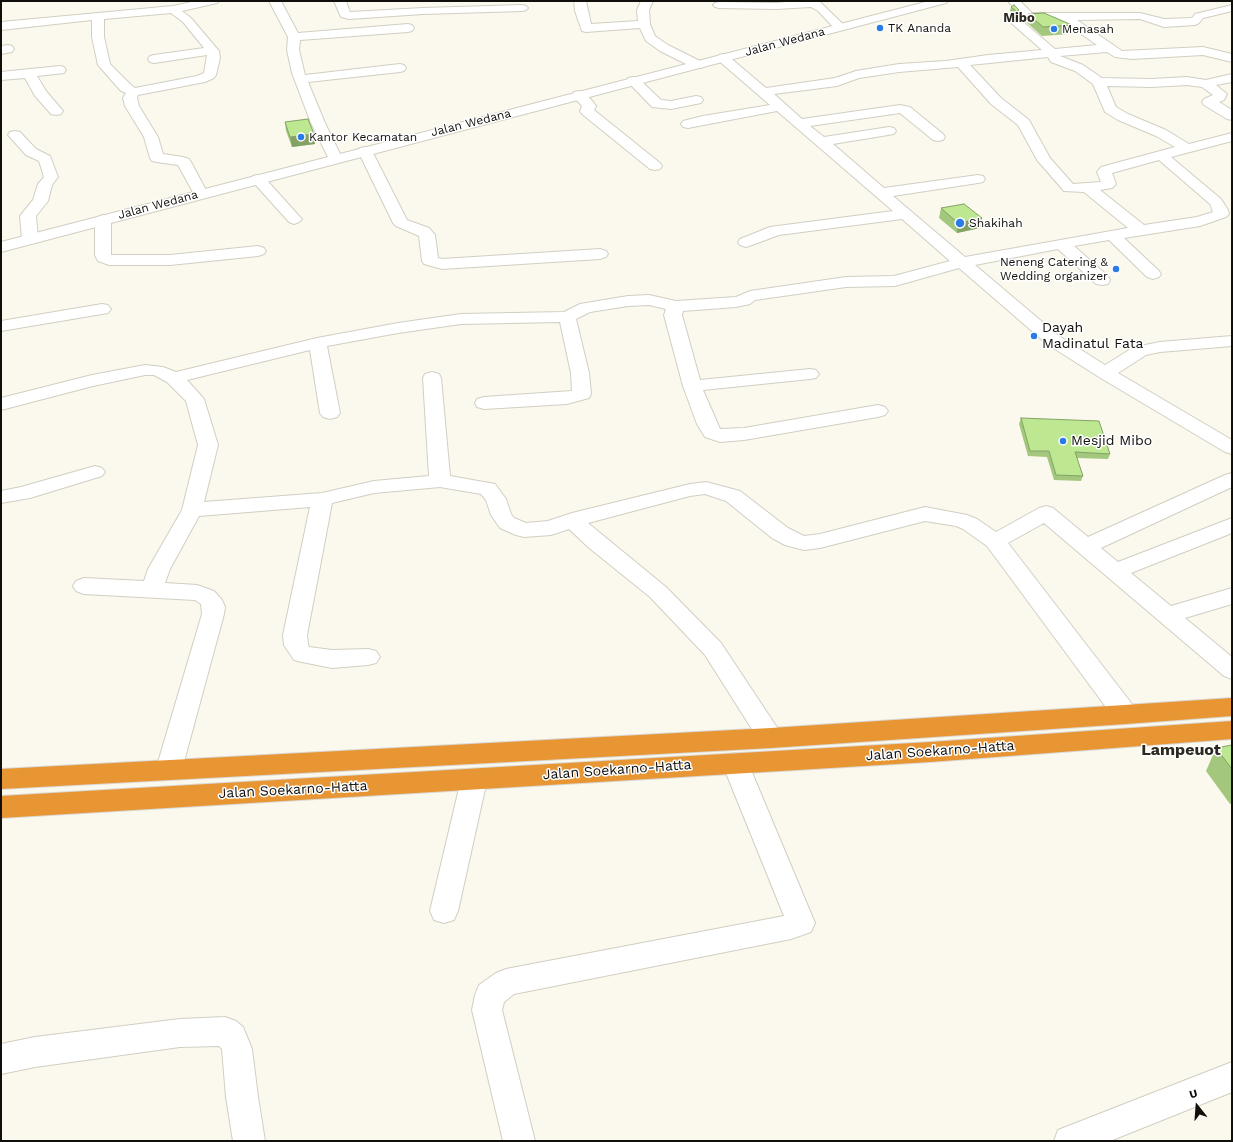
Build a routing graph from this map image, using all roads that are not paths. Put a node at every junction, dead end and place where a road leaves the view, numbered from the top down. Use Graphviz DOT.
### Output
graph roads {
  1 [pos="213,1"];
  2 [pos="275,1"];
  3 [pos="340,1"];
  4 [pos="580,1"];
  5 [pos="648,1"];
  6 [pos="942,1"];
  7 [pos="1014,1"];
  8 [pos="1227,1"];
  9 [pos="813,2"];
  10 [pos="719,5"];
  11 [pos="1232,7"];
  12 [pos="522,8"];
  13 [pos="173,9"];
  14 [pos="98,17"];
  15 [pos="1029,17"];
  16 [pos="1065,17"];
  17 [pos="644,24"];
  18 [pos="1,26"];
  19 [pos="408,28"];
  20 [pos="840,28"];
  21 [pos="294,37"];
  22 [pos="1109,48"];
  23 [pos="213,51"];
  24 [pos="1052,54"];
  25 [pos="723,58"];
  26 [pos="154,59"];
  27 [pos="1229,59"];
  28 [pos="961,63"];
  29 [pos="698,65"];
  30 [pos="400,68"];
  31 [pos="60,70"];
  32 [pos="24,74"];
  33 [pos="1,76"];
  34 [pos="1232,78"];
  35 [pos="301,79"];
  36 [pos="633,81"];
  37 [pos="1099,82"];
  38 [pos="1206,84"];
  39 [pos="133,92"];
  40 [pos="763,92"];
  41 [pos="579,95"];
  42 [pos="696,100"];
  43 [pos="780,107"];
  44 [pos="56,111"];
  45 [pos="1232,116"];
  46 [pos="800,123"];
  47 [pos="688,124"];
  48 [pos="889,131"];
  49 [pos="15,135"];
  50 [pos="938,137"];
  51 [pos="1232,137"];
  52 [pos="822,142"];
  53 [pos="1185,147"];
  54 [pos="365,151"];
  55 [pos="1161,154"];
  56 [pos="335,158"];
  57 [pos="655,166"];
  58 [pos="978,178"];
  59 [pos="258,179"];
  60 [pos="1088,188"];
  61 [pos="882,193"];
  62 [pos="201,194"];
  63 [pos="905,214"];
  64 [pos="294,219"];
  65 [pos="103,220"];
  66 [pos="1141,230"];
  67 [pos="1112,235"];
  68 [pos="30,239"];
  69 [pos="746,242"];
  70 [pos="1062,244"];
  71 [pos="1,247"];
  72 [pos="258,252"];
  73 [pos="600,254"];
  74 [pos="963,262"];
  75 [pos="1153,274"];
  76 [pos="1102,280"];
  77 [pos="676,306"];
  78 [pos="102,309"];
  79 [pos="566,317"];
  80 [pos="1,326"];
  81 [pos="1232,341"];
  82 [pos="317,343"];
  83 [pos="1105,373"];
  84 [pos="810,374"];
  85 [pos="174,378"];
  86 [pos="432,378"];
  87 [pos="692,386"];
  88 [pos="484,403"];
  89 [pos="1,404"];
  90 [pos="878,412"];
  91 [pos="330,413"];
  92 [pos="1232,448"];
  93 [pos="95,472"];
  94 [pos="1232,479"];
  95 [pos="440,481"];
  96 [pos="1,497"];
  97 [pos="322,499"];
  98 [pos="192,510"];
  99 [pos="572,520"];
  100 [pos="1232,525"];
  101 [pos="994,541"];
  102 [pos="1086,546"];
  103 [pos="1115,570"];
  104 [pos="84,586"];
  105 [pos="152,590"];
  106 [pos="1232,596"];
  107 [pos="1169,615"];
  108 [pos="368,657"];
  109 [pos="1232,670"];
  110 [pos="1232,707"];
  111 [pos="1126,715"];
  112 [pos="1232,730"];
  113 [pos="771,738"];
  114 [pos="735,763"];
  115 [pos="169,769"];
  116 [pos="1,779"];
  117 [pos="474,780"];
  118 [pos="1,807"];
  119 [pos="444,911"];
  120 [pos="1,1059"];
  121 [pos="1232,1077"];
  122 [pos="249,1141"];
  123 [pos="519,1141"];
  124 [pos="1070,1141"];
  1 -- 13 [label="street"];
  2 -- 21 [label="street"];
  3 -- 12 [label="street"];
  4 -- 17 [label="street"];
  5 -- 17 [label="street"];
  6 -- 20 [label="street, Jalan Wedana"];
  7 -- 15 [label="street"];
  8 -- 11 [label="street"];
  9 -- 10 [label="street"];
  9 -- 20 [label="street"];
  11 -- 16 [label="street"];
  13 -- 14 [label="street"];
  13 -- 23 [label="street"];
  14 -- 18 [label="street"];
  14 -- 39 [label="street"];
  15 -- 16 [label="street"];
  15 -- 24 [label="street"];
  16 -- 22 [label="street"];
  17 -- 29 [label="street"];
  19 -- 21 [label="street"];
  20 -- 25 [label="street, Jalan Wedana"];
  21 -- 35 [label="street"];
  22 -- 24 [label="street"];
  22 -- 27 [label="street"];
  23 -- 26 [label="street"];
  23 -- 39 [label="street"];
  24 -- 28 [label="street"];
  24 -- 37 [label="street"];
  25 -- 29 [label="street, Jalan Wedana"];
  25 -- 40 [label="street"];
  28 -- 40 [label="street"];
  28 -- 60 [label="street"];
  29 -- 36 [label="street, Jalan Wedana"];
  30 -- 35 [label="street"];
  31 -- 32 [label="street"];
  32 -- 33 [label="street"];
  32 -- 44 [label="street"];
  34 -- 38 [label="street"];
  35 -- 56 [label="street"];
  36 -- 41 [label="street, Jalan Wedana"];
  36 -- 42 [label="street"];
  37 -- 38 [label="street"];
  37 -- 53 [label="street"];
  38 -- 45 [label="street"];
  39 -- 62 [label="street"];
  40 -- 43 [label="street"];
  41 -- 54 [label="street, Jalan Wedana"];
  41 -- 57 [label="street"];
  43 -- 46 [label="street"];
  43 -- 47 [label="street"];
  46 -- 50 [label="street"];
  46 -- 52 [label="street"];
  48 -- 52 [label="street"];
  49 -- 68 [label="street"];
  51 -- 53 [label="street"];
  52 -- 61 [label="street"];
  53 -- 55 [label="street"];
  54 -- 56 [label="street, Jalan Wedana"];
  54 -- 73 [label="street"];
  55 -- 60 [label="street"];
  55 -- 66 [label="street"];
  56 -- 59 [label="street, Jalan Wedana"];
  58 -- 61 [label="street"];
  59 -- 62 [label="street, Jalan Wedana"];
  59 -- 64 [label="street"];
  60 -- 66 [label="street"];
  61 -- 63 [label="street"];
  62 -- 65 [label="street, Jalan Wedana"];
  63 -- 69 [label="street"];
  63 -- 74 [label="street"];
  65 -- 68 [label="street, Jalan Wedana"];
  65 -- 72 [label="street"];
  66 -- 67 [label="street"];
  67 -- 70 [label="street"];
  67 -- 75 [label="street"];
  68 -- 71 [label="street, Jalan Wedana"];
  70 -- 74 [label="street"];
  70 -- 76 [label="street"];
  74 -- 77 [label="street"];
  74 -- 83 [label="street"];
  77 -- 79 [label="street"];
  77 -- 87 [label="street"];
  78 -- 80 [label="street"];
  79 -- 82 [label="street"];
  79 -- 88 [label="street"];
  81 -- 83 [label="street"];
  82 -- 85 [label="street"];
  82 -- 91 [label="street"];
  83 -- 92 [label="street"];
  84 -- 87 [label="street"];
  85 -- 89 [label="street"];
  85 -- 98 [label="street"];
  86 -- 95 [label="street"];
  87 -- 90 [label="street"];
  93 -- 96 [label="street"];
  94 -- 102 [label="street"];
  95 -- 97 [label="street"];
  95 -- 99 [label="street"];
  97 -- 98 [label="street"];
  97 -- 108 [label="street"];
  98 -- 105 [label="street"];
  99 -- 101 [label="street"];
  99 -- 113 [label="street"];
  100 -- 103 [label="street"];
  101 -- 102 [label="street"];
  101 -- 111 [label="street"];
  102 -- 103 [label="street"];
  103 -- 107 [label="street"];
  104 -- 105 [label="street"];
  105 -- 115 [label="street"];
  106 -- 107 [label="street"];
  107 -- 109 [label="street"];
  110 -- 111 [label="highway, Jalan Soekarno-Hatta"];
  111 -- 113 [label="highway, Jalan Soekarno-Hatta"];
  112 -- 114 [label="highway, Jalan Soekarno-Hatta"];
  113 -- 115 [label="highway, Jalan Soekarno-Hatta"];
  114 -- 117 [label="highway, Jalan Soekarno-Hatta"];
  114 -- 123 [label="street"];
  115 -- 116 [label="highway, Jalan Soekarno-Hatta"];
  117 -- 118 [label="highway, Jalan Soekarno-Hatta"];
  117 -- 119 [label="street"];
  120 -- 122 [label="street"];
  121 -- 124 [label="street"];
}
